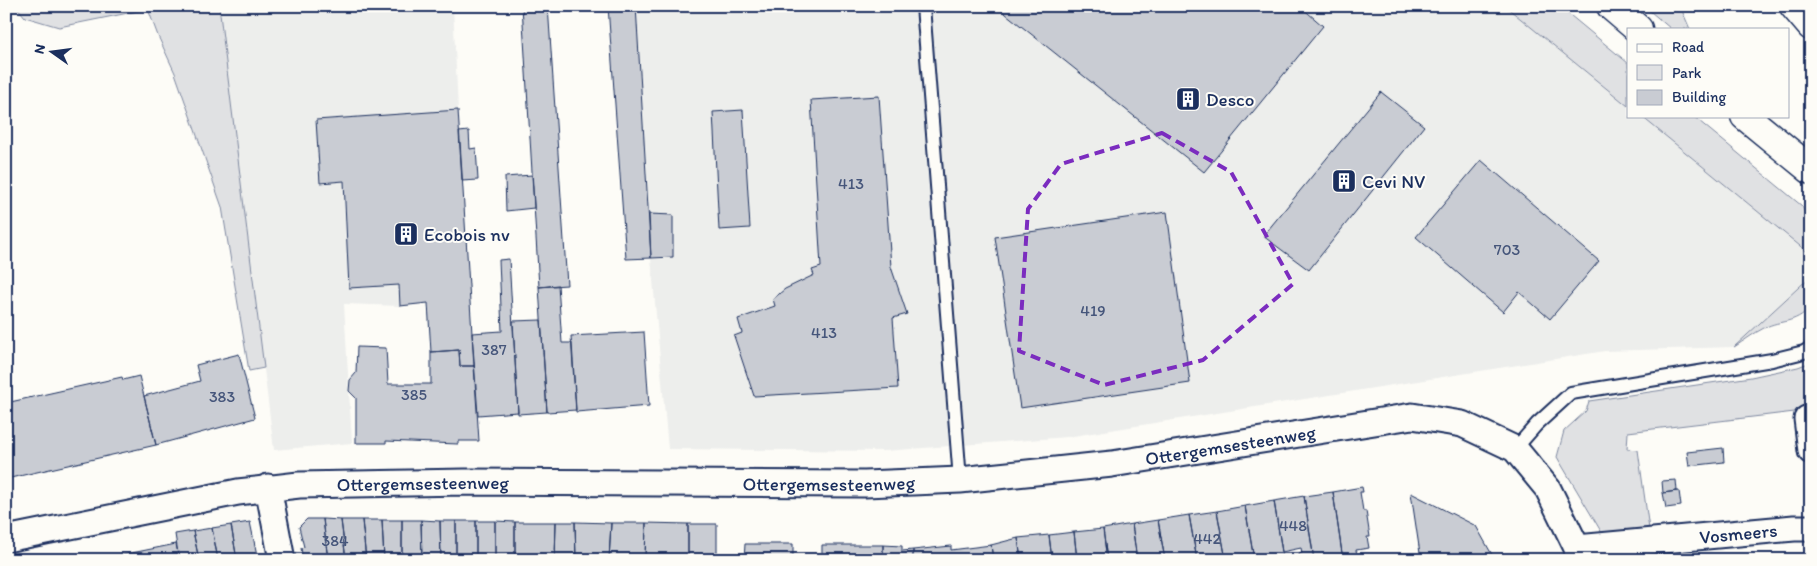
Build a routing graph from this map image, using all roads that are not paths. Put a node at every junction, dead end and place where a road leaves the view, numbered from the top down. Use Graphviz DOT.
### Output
graph roads {
  1 [pos="923,6"];
  2 [pos="1611,6"];
  3 [pos="1794,6"];
  4 [pos="1811,26"];
  5 [pos="1637,28"];
  6 [pos="1747,118"];
  7 [pos="1811,170"];
  8 [pos="1811,348"];
  9 [pos="1807,419"];
  10 [pos="1515,449"];
  11 [pos="1811,451"];
  12 [pos="960,480"];
  13 [pos="268,488"];
  14 [pos="1811,528"];
  15 [pos="6,539"];
  16 [pos="1577,554"];
  17 [pos="282,560"];
  1 -- 12 [label="lane"];
  2 -- 5 [label="highway"];
  3 -- 4 [label="highway"];
  6 -- 7 [label="highway"];
  8 -- 10 [label="lane"];
  9 -- 11 [label="street"];
  10 -- 12 [label="street, Ottergemsesteenweg"];
  10 -- 16 [label="street, Ottergemsesteenweg"];
  12 -- 13 [label="street, Ottergemsesteenweg"];
  13 -- 15 [label="street, Ottergemsesteenweg"];
  13 -- 17 [label="street"];
  14 -- 16 [label="street, Vosmeers"];
}
